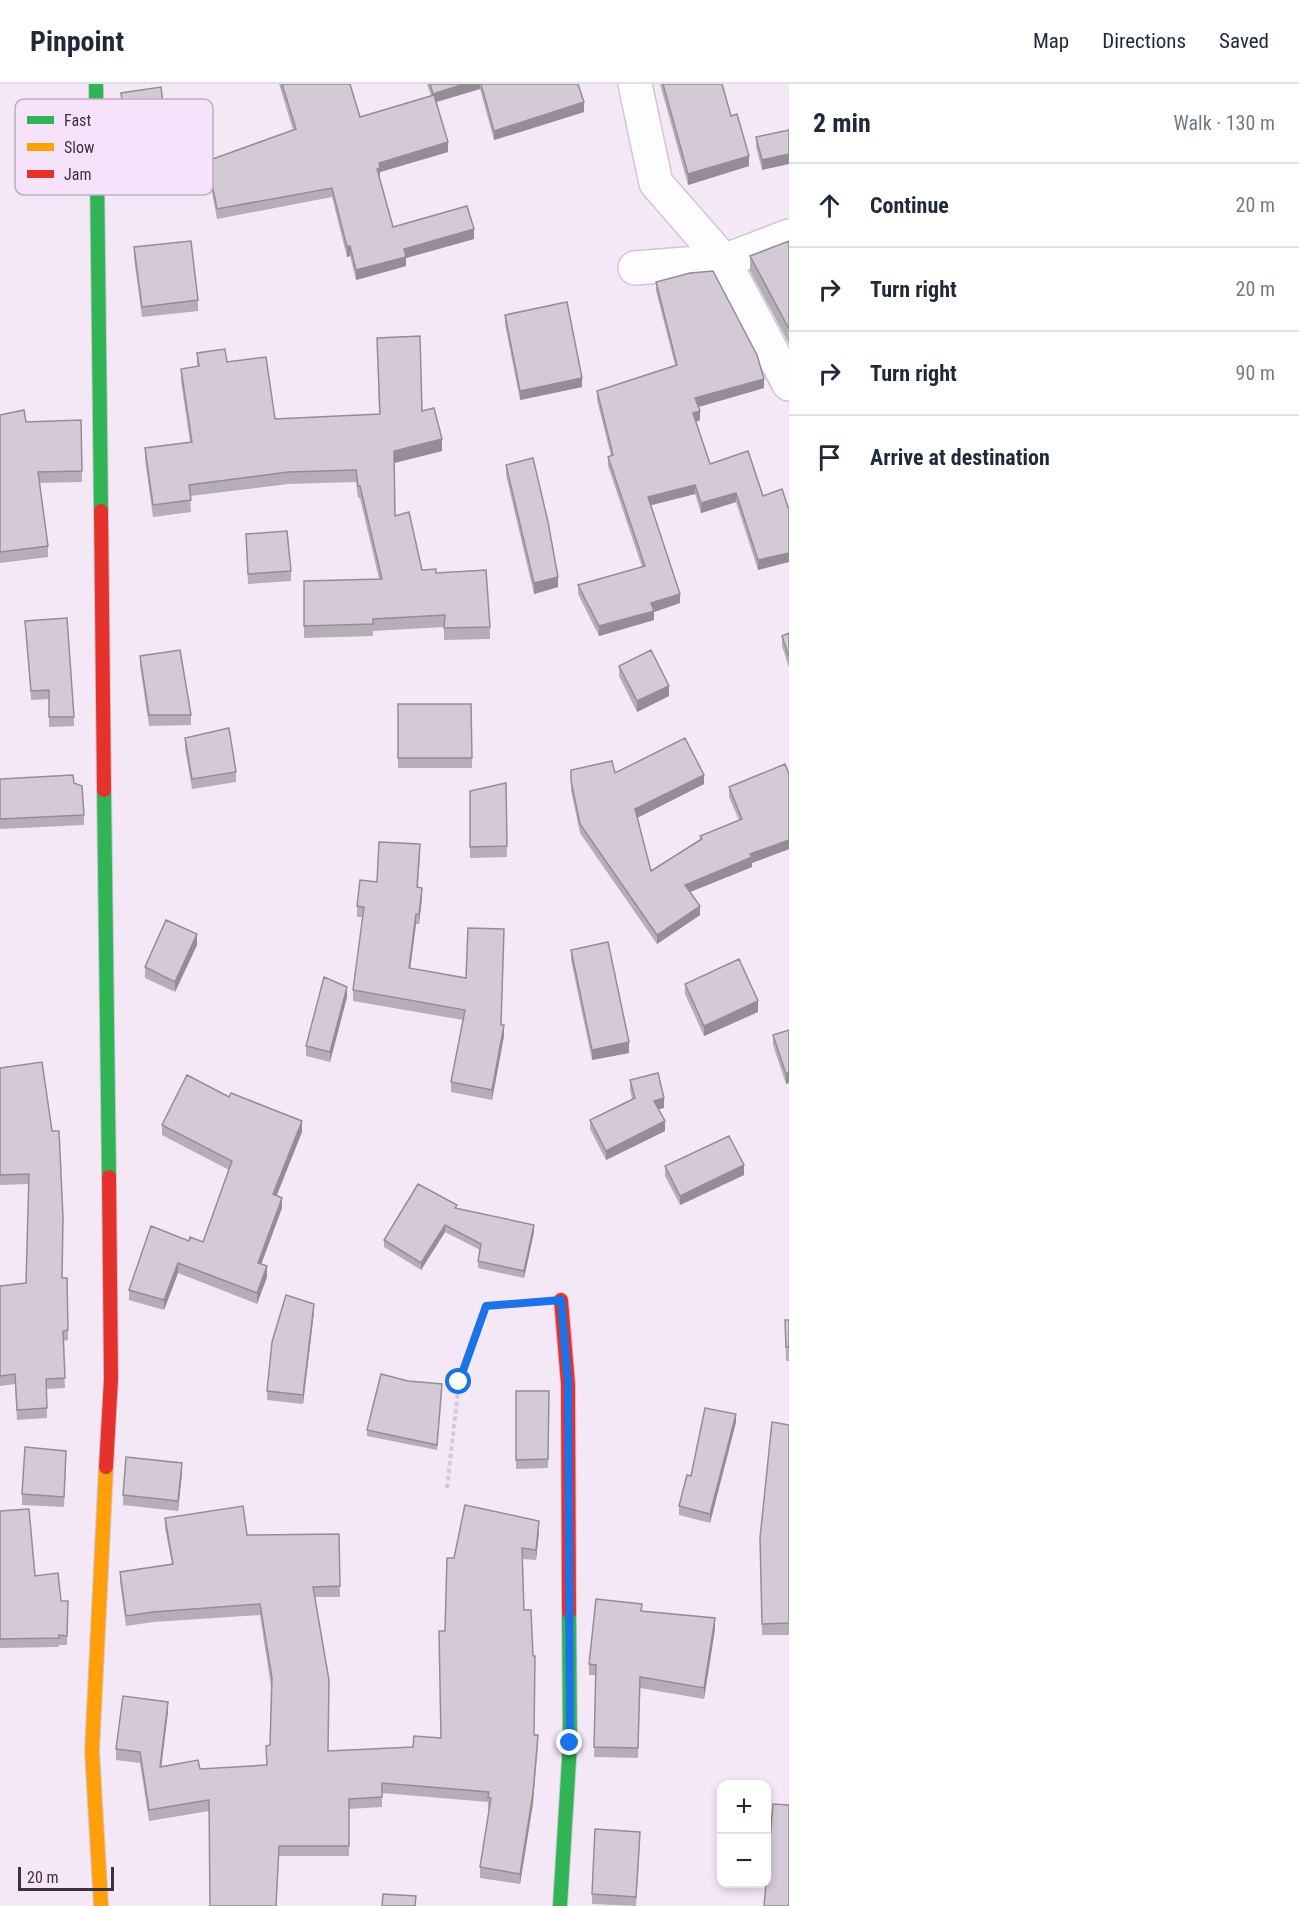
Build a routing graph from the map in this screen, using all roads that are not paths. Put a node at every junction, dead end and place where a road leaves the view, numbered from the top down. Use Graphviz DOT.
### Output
graph roads {
  1 [pos="96,84"];
  2 [pos="635,84"];
  3 [pos="96,99"];
  4 [pos="97,195"];
  5 [pos="789,236"];
  6 [pos="724,261"];
  7 [pos="635,268"];
  8 [pos="789,384"];
  9 [pos="561,1300"];
  10 [pos="101,1906"];
  11 [pos="561,1906"];
  1 -- 3 [label="street"];
  2 -- 6 [label="street"];
  4 -- 10 [label="street"];
  5 -- 6 [label="street"];
  6 -- 7 [label="street"];
  6 -- 8 [label="street"];
  9 -- 11 [label="street"];
}
